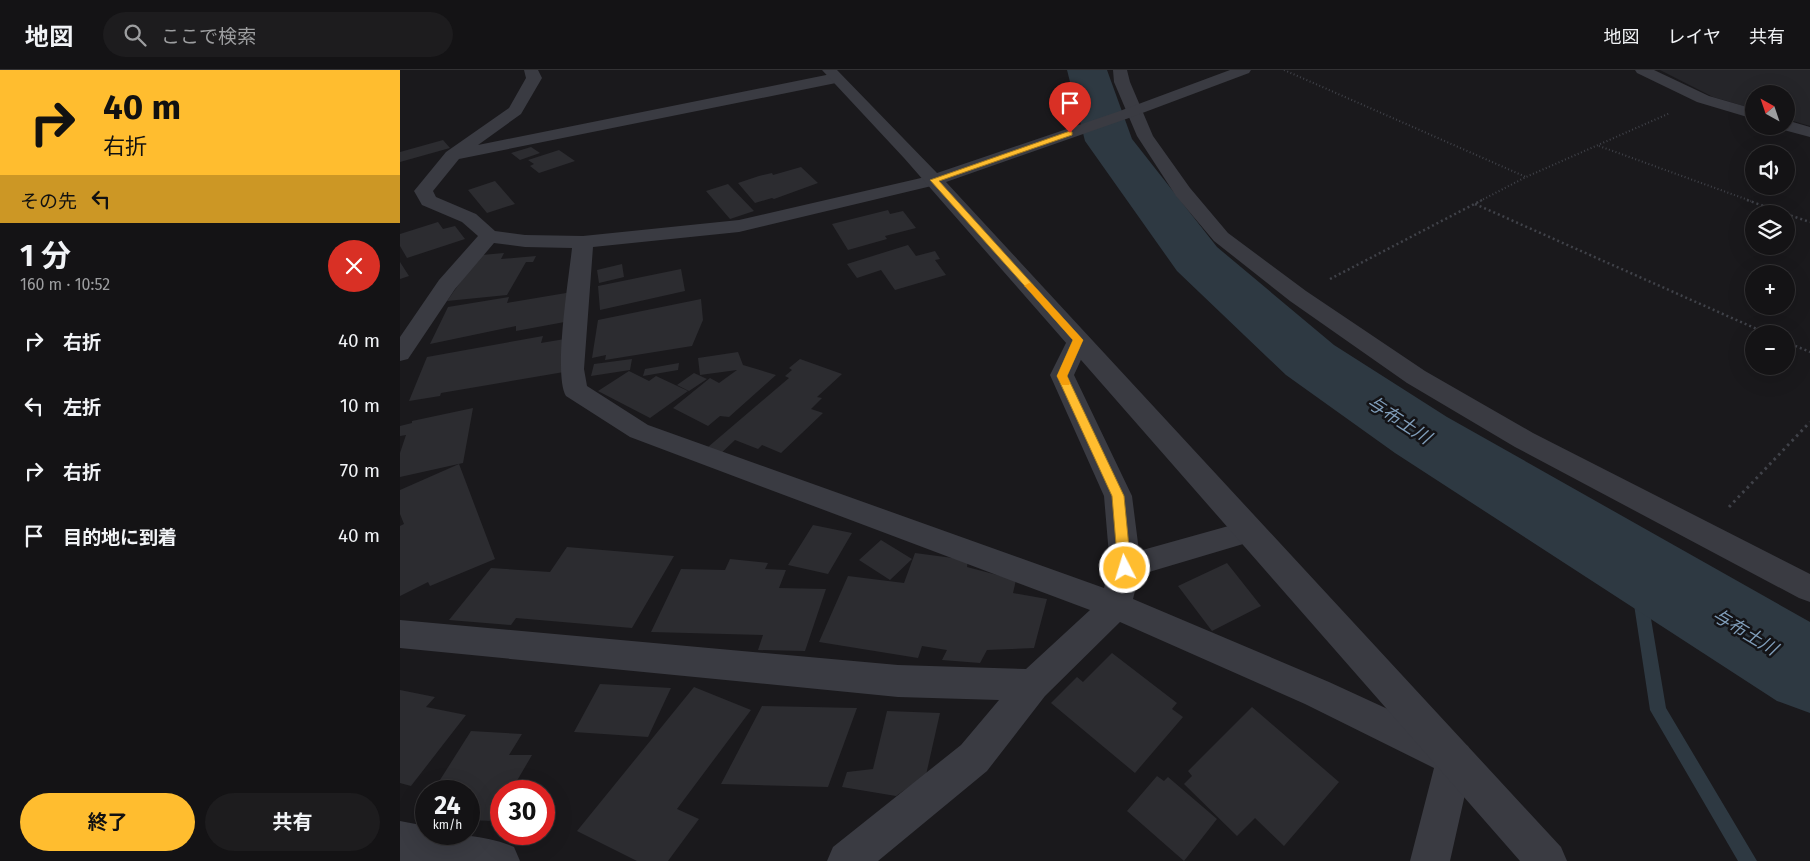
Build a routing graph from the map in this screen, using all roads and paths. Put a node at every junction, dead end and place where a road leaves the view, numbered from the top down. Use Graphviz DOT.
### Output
graph roads {
  1 [pos="531,70"];
  2 [pos="1120,70"];
  3 [pos="1244,70"];
  4 [pos="1284,70"];
  5 [pos="1642,70"];
  6 [pos="833,74"];
  7 [pos="1703,99"];
  8 [pos="1745,111"];
  9 [pos="1129,113"];
  10 [pos="1795,127"];
  11 [pos="1810,132"];
  12 [pos="1598,145"];
  13 [pos="452,156"];
  14 [pos="1526,177"];
  15 [pos="934,180"];
  16 [pos="1474,204"];
  17 [pos="1761,205"];
  18 [pos="1795,217"];
  19 [pos="1810,222"];
  20 [pos="489,236"];
  21 [pos="583,242"];
  22 [pos="1298,296"];
  23 [pos="1748,325"];
  24 [pos="1078,340"];
  25 [pos="1795,346"];
  26 [pos="1810,352"];
  27 [pos="400,354"];
  28 [pos="1810,422"];
  29 [pos="1250,531"];
  30 [pos="1702,534"];
  31 [pos="1125,568"];
  32 [pos="1810,590"];
  33 [pos="1116,606"];
  34 [pos="400,634"];
  35 [pos="1033,685"];
  36 [pos="1455,759"];
  37 [pos="400,841"];
  38 [pos="500,861"];
  39 [pos="847,861"];
  40 [pos="1430,861"];
  41 [pos="1547,861"];
  1 -- 13 [label="street"];
  2 -- 9 [label="street"];
  3 -- 9 [label="street"];
  4 -- 14 [label="path"];
  5 -- 7 [label="street"];
  6 -- 13 [label="street"];
  6 -- 15 [label="street"];
  7 -- 8 [label="street"];
  7 -- 12 [label="path"];
  9 -- 15 [label="street"];
  9 -- 22 [label="street"];
  10 -- 11 [label="street"];
  12 -- 14 [label="path"];
  12 -- 17 [label="path"];
  13 -- 20 [label="street"];
  14 -- 16 [label="path"];
  15 -- 21 [label="street"];
  15 -- 24 [label="street"];
  16 -- 22 [label="path"];
  16 -- 23 [label="path"];
  18 -- 19 [label="path"];
  20 -- 21 [label="street"];
  20 -- 27 [label="street"];
  21 -- 33 [label="street"];
  22 -- 30 [label="street"];
  24 -- 29 [label="street"];
  24 -- 31 [label="street"];
  25 -- 26 [label="path"];
  28 -- 30 [label="path"];
  29 -- 31 [label="street"];
  29 -- 36 [label="street"];
  30 -- 32 [label="street"];
  31 -- 33 [label="street"];
  33 -- 35 [label="street"];
  33 -- 36 [label="street"];
  34 -- 35 [label="street"];
  35 -- 39 [label="street"];
  36 -- 40 [label="street"];
  36 -- 41 [label="street"];
  37 -- 38 [label="street"];
}
